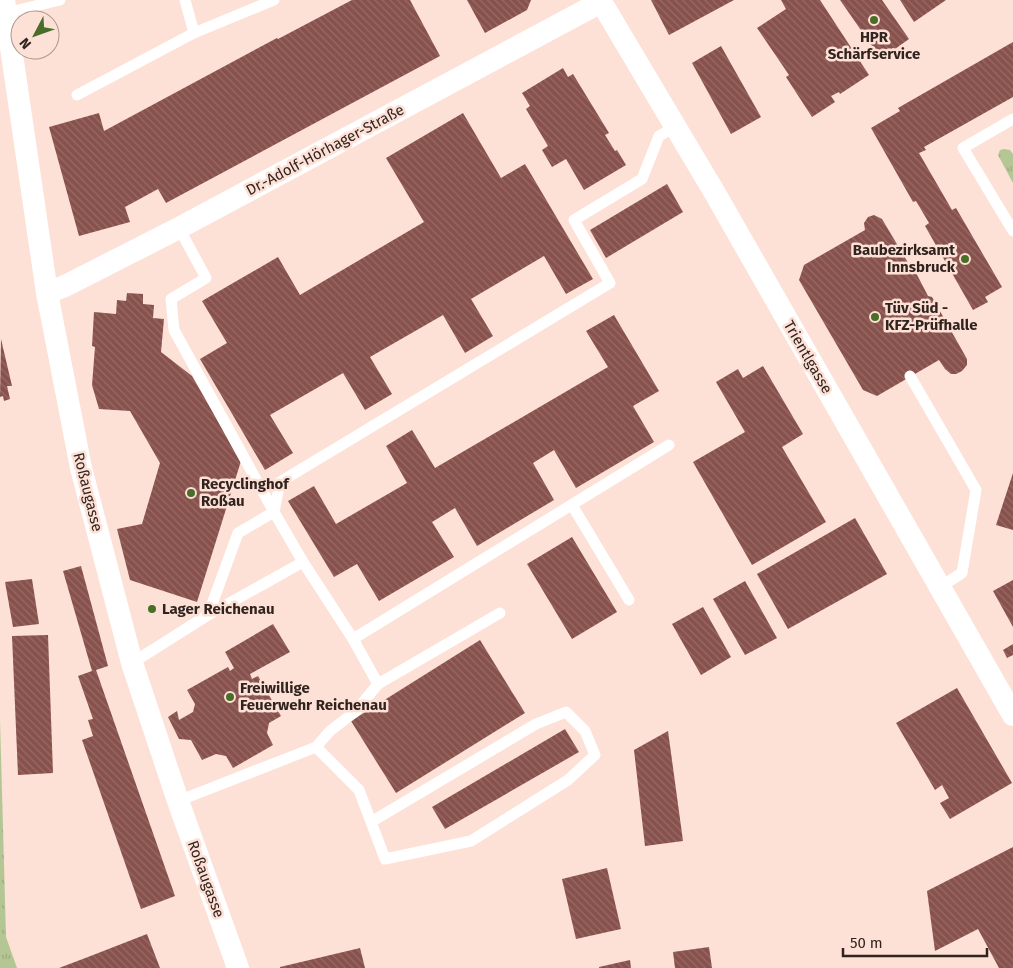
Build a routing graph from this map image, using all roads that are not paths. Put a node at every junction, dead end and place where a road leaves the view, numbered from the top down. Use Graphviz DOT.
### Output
graph roads {
  1 [pos="60,0"];
  2 [pos="185,0"];
  3 [pos="274,0"];
  4 [pos="601,1"];
  5 [pos="5,6"];
  6 [pos="194,33"];
  7 [pos="77,95"];
  8 [pos="1013,118"];
  9 [pos="675,126"];
  10 [pos="179,228"];
  11 [pos="1013,232"];
  12 [pos="47,292"];
  13 [pos="910,376"];
  14 [pos="668,445"];
  15 [pos="572,505"];
  16 [pos="274,512"];
  17 [pos="303,562"];
  18 [pos="940,586"];
  19 [pos="629,600"];
  20 [pos="500,613"];
  21 [pos="208,615"];
  22 [pos="353,639"];
  23 [pos="132,662"];
  24 [pos="378,684"];
  25 [pos="1013,716"];
  26 [pos="316,747"];
  27 [pos="178,801"];
  28 [pos="371,822"];
  29 [pos="238,968"];
  1 -- 5 [label="lane"];
  2 -- 6 [label="lane"];
  3 -- 6 [label="lane"];
  4 -- 9 [label="street, Trientlgasse"];
  4 -- 10 [label="street, Dr.-Adolf-Hörhager-Straße"];
  5 -- 12 [label="street, Roßaugasse"];
  6 -- 7 [label="lane"];
  8 -- 11 [label="lane"];
  9 -- 16 [label="lane"];
  9 -- 18 [label="street, Trientlgasse"];
  10 -- 12 [label="street, Dr.-Adolf-Hörhager-Straße"];
  10 -- 16 [label="lane"];
  12 -- 23 [label="street, Roßaugasse"];
  13 -- 18 [label="lane"];
  14 -- 15 [label="lane"];
  15 -- 19 [label="lane"];
  15 -- 22 [label="lane"];
  16 -- 17 [label="lane"];
  16 -- 21 [label="lane"];
  17 -- 21 [label="lane"];
  17 -- 22 [label="lane"];
  18 -- 25 [label="street, Trientlgasse"];
  20 -- 24 [label="lane"];
  21 -- 23 [label="lane"];
  22 -- 24 [label="lane"];
  23 -- 27 [label="street, Roßaugasse"];
  24 -- 26 [label="lane"];
  26 -- 27 [label="lane"];
  26 -- 28 [label="lane"];
  27 -- 29 [label="street, Roßaugasse"];
  28 -- 28 [label="lane"];
}
